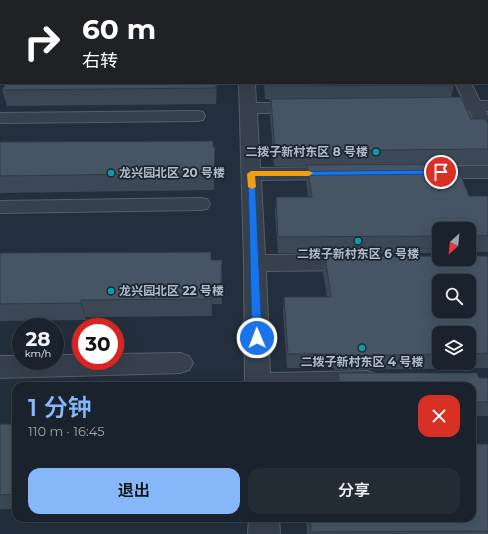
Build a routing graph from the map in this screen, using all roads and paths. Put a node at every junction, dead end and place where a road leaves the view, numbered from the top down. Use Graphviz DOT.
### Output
graph roads {
  1 [pos="247,84"];
  2 [pos="464,84"];
  3 [pos="481,106"];
  4 [pos="420,107"];
  5 [pos="248,108"];
  6 [pos="318,108"];
  7 [pos="196,116"];
  8 [pos="0,118"];
  9 [pos="488,132"];
  10 [pos="409,172"];
  11 [pos="488,172"];
  12 [pos="354,173"];
  13 [pos="251,174"];
  14 [pos="200,204"];
  15 [pos="0,207"];
  16 [pos="255,262"];
  17 [pos="372,262"];
  18 [pos="180,363"];
  19 [pos="0,366"];
  20 [pos="258,382"];
  21 [pos="264,522"];
  22 [pos="264,534"];
  1 -- 5 [label="street"];
  2 -- 3 [label="street"];
  3 -- 4 [label="street"];
  3 -- 9 [label="street"];
  5 -- 6 [label="street"];
  5 -- 13 [label="street"];
  7 -- 8 [label="street"];
  10 -- 11 [label="street"];
  12 -- 13 [label="street"];
  13 -- 16 [label="street"];
  14 -- 15 [label="street"];
  16 -- 17 [label="street"];
  16 -- 20 [label="street"];
  18 -- 19 [label="street"];
  21 -- 22 [label="street"];
}
